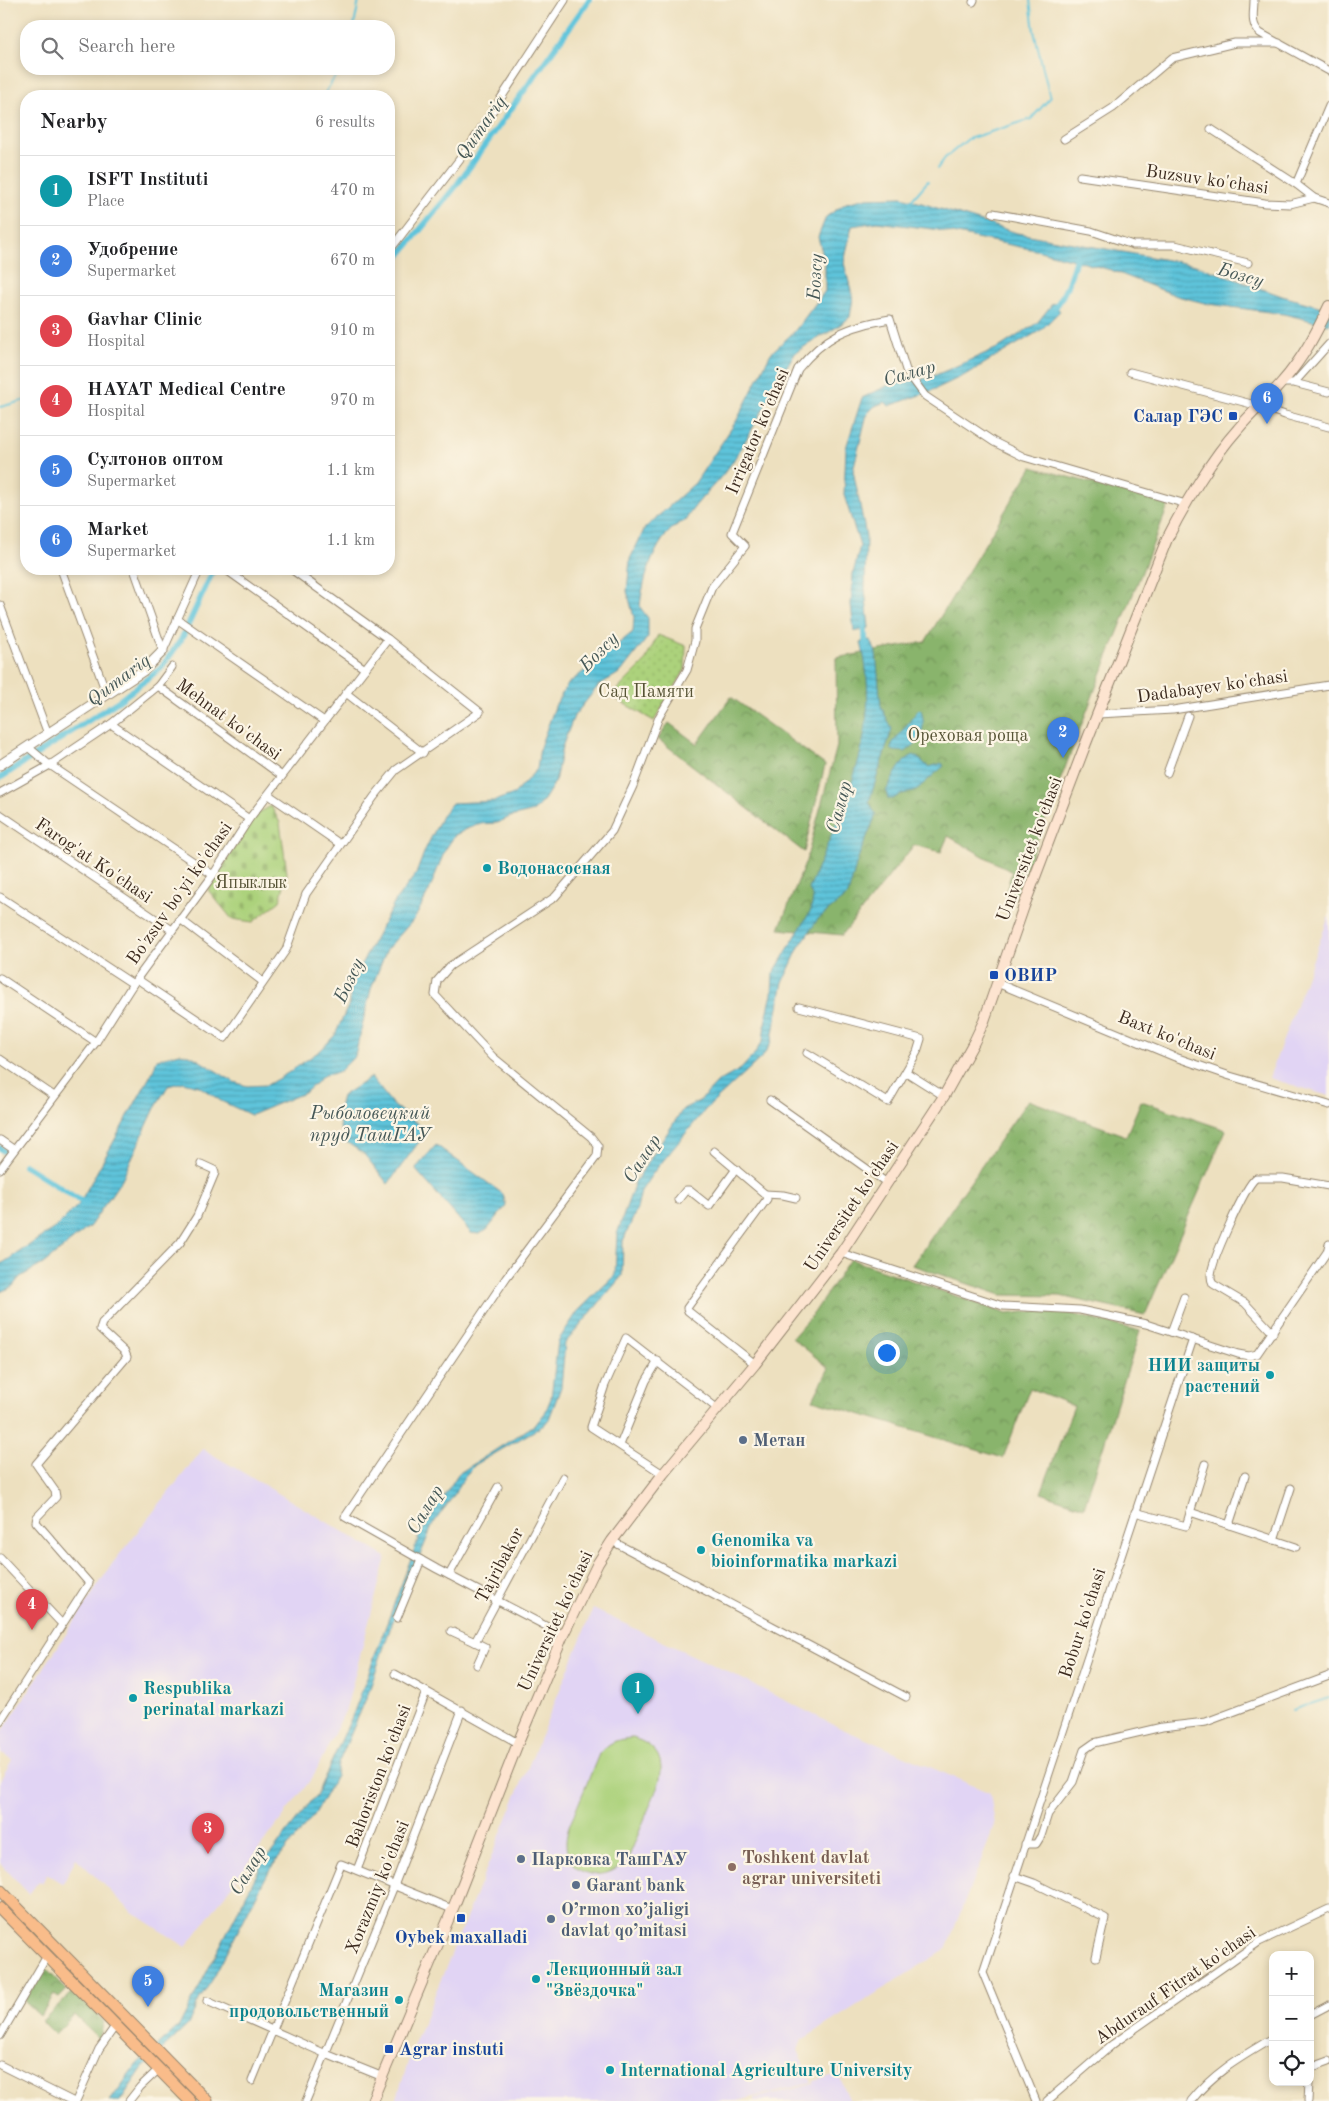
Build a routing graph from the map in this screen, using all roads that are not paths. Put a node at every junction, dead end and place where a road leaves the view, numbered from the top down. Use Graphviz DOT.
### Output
graph roads {
  1 [pos="565,0"];
  2 [pos="1254,0"];
  3 [pos="1279,43"];
  4 [pos="1329,70"];
  5 [pos="1329,106"];
  6 [pos="1211,129"];
  7 [pos="1064,138"];
  8 [pos="1080,176"];
  9 [pos="1296,184"];
  10 [pos="1314,198"];
  11 [pos="1329,204"];
  12 [pos="993,213"];
  13 [pos="395,243"];
  14 [pos="1248,263"];
  15 [pos="1329,306"];
  16 [pos="1329,344"];
  17 [pos="1130,372"];
  18 [pos="1282,383"];
  19 [pos="1294,383"];
  20 [pos="1329,392"];
  21 [pos="1260,406"];
  22 [pos="1329,427"];
  23 [pos="1186,504"];
  24 [pos="63,575"];
  25 [pos="136,575"];
  26 [pos="198,575"];
  27 [pos="233,575"];
  28 [pos="299,575"];
  29 [pos="0,606"];
  30 [pos="179,620"];
  31 [pos="388,639"];
  32 [pos="163,651"];
  33 [pos="172,667"];
  34 [pos="365,668"];
  35 [pos="1329,685"];
  36 [pos="158,686"];
  37 [pos="346,693"];
  38 [pos="108,695"];
  39 [pos="1098,714"];
  40 [pos="1188,716"];
  41 [pos="324,721"];
  42 [pos="111,724"];
  43 [pos="48,734"];
  44 [pos="28,747"];
  45 [pos="423,753"];
  46 [pos="48,764"];
  47 [pos="0,765"];
  48 [pos="1167,773"];
  49 [pos="282,776"];
  50 [pos="0,794"];
  51 [pos="268,795"];
  52 [pos="0,814"];
  53 [pos="249,819"];
  54 [pos="340,844"];
  55 [pos="213,875"];
  56 [pos="0,897"];
  57 [pos="180,919"];
  58 [pos="172,930"];
  59 [pos="0,978"];
  60 [pos="135,982"];
  61 [pos="263,982"];
  62 [pos="997,983"];
  63 [pos="799,1007"];
  64 [pos="96,1042"];
  65 [pos="807,1053"];
  66 [pos="0,1059"];
  67 [pos="906,1072"];
  68 [pos="54,1096"];
  69 [pos="944,1096"];
  70 [pos="770,1100"];
  71 [pos="1329,1105"];
  72 [pos="0,1140"];
  73 [pos="13,1149"];
  74 [pos="714,1151"];
  75 [pos="201,1164"];
  76 [pos="0,1169"];
  77 [pos="736,1169"];
  78 [pos="887,1183"];
  79 [pos="1329,1186"];
  80 [pos="765,1194"];
  81 [pos="796,1198"];
  82 [pos="678,1200"];
  83 [pos="1329,1244"];
  84 [pos="841,1253"];
  85 [pos="1184,1297"];
  86 [pos="1171,1332"];
  87 [pos="1273,1333"];
  88 [pos="1193,1339"];
  89 [pos="658,1361"];
  90 [pos="755,1364"];
  91 [pos="718,1409"];
  92 [pos="620,1445"];
  93 [pos="1205,1464"];
  94 [pos="663,1474"];
  95 [pos="1245,1476"];
  96 [pos="563,1477"];
  97 [pos="498,1487"];
  98 [pos="1291,1488"];
  99 [pos="1135,1512"];
  100 [pos="1190,1512"];
  101 [pos="1229,1525"];
  102 [pos="1274,1540"];
  103 [pos="612,1541"];
  104 [pos="1296,1547"];
  105 [pos="0,1558"];
  106 [pos="421,1560"];
  107 [pos="449,1575"];
  108 [pos="498,1600"];
  109 [pos="397,1618"];
  110 [pos="62,1624"];
  111 [pos="451,1631"];
  112 [pos="563,1635"];
  113 [pos="475,1642"];
  114 [pos="477,1665"];
  115 [pos="394,1674"];
  116 [pos="1329,1676"];
  117 [pos="426,1692"];
  118 [pos="906,1697"];
  119 [pos="462,1710"];
  120 [pos="0,1721"];
  121 [pos="518,1743"];
  122 [pos="1025,1844"];
  123 [pos="357,1870"];
  124 [pos="1014,1876"];
  125 [pos="394,1886"];
  126 [pos="0,1890"];
  127 [pos="0,1908"];
  128 [pos="452,1909"];
  129 [pos="1329,1909"];
  130 [pos="47,1956"];
  131 [pos="1096,1957"];
  132 [pos="206,2001"];
  133 [pos="1329,2004"];
  134 [pos="1314,2013"];
  135 [pos="116,2025"];
  136 [pos="273,2030"];
  137 [pos="0,2036"];
  138 [pos="1269,2040"];
  139 [pos="326,2054"];
  140 [pos="1329,2061"];
  141 [pos="0,2065"];
  142 [pos="157,2067"];
  143 [pos="1314,2067"];
  144 [pos="383,2077"];
  145 [pos="252,2082"];
  146 [pos="1309,2086"];
  147 [pos="74,2101"];
  148 [pos="129,2101"];
  149 [pos="190,2101"];
  150 [pos="207,2101"];
  151 [pos="306,2101"];
  152 [pos="372,2101"];
  153 [pos="376,2101"];
  154 [pos="1036,2101"];
  155 [pos="1047,2101"];
  156 [pos="1191,2101"];
  157 [pos="1308,2101"];
  1 -- 13 [label="street"];
  2 -- 3 [label="street"];
  3 -- 4 [label="street"];
  3 -- 7 [label="street"];
  5 -- 9 [label="street"];
  6 -- 9 [label="street"];
  8 -- 10 [label="street, Buzsuv ko'chasi"];
  9 -- 10 [label="street"];
  10 -- 11 [label="street"];
  12 -- 14 [label="street"];
  15 -- 18 [label="main road, Universitet ko'chasi"];
  16 -- 19 [label="street"];
  17 -- 21 [label="street"];
  18 -- 19 [label="street"];
  18 -- 21 [label="main road, Universitet ko'chasi"];
  19 -- 20 [label="street"];
  21 -- 22 [label="street"];
  21 -- 23 [label="main road, Universitet ko'chasi"];
  23 -- 39 [label="main road, Universitet ko'chasi"];
  23 -- 106 [label="street, Irrigator ko'chasi"];
  24 -- 38 [label="street"];
  25 -- 32 [label="street"];
  26 -- 30 [label="street"];
  27 -- 34 [label="street"];
  28 -- 31 [label="street"];
  29 -- 43 [label="street"];
  30 -- 32 [label="street"];
  30 -- 41 [label="street"];
  31 -- 34 [label="street, Bo'zsuv bo'yi ko'chasi"];
  31 -- 45 [label="street"];
  32 -- 38 [label="street"];
  33 -- 36 [label="street"];
  34 -- 37 [label="street, Bo'zsuv bo'yi ko'chasi"];
  35 -- 39 [label="street, Dadabayev ko'chasi"];
  36 -- 42 [label="street"];
  36 -- 49 [label="street, Mehnat ko'chasi"];
  37 -- 41 [label="street, Bo'zsuv bo'yi ko'chasi"];
  37 -- 45 [label="street"];
  38 -- 43 [label="street"];
  39 -- 62 [label="main road, Universitet ko'chasi"];
  40 -- 48 [label="street"];
  41 -- 49 [label="street, Bo'zsuv bo'yi ko'chasi"];
  42 -- 46 [label="street"];
  42 -- 53 [label="street"];
  43 -- 44 [label="street"];
  44 -- 46 [label="street"];
  44 -- 47 [label="street"];
  45 -- 54 [label="street"];
  46 -- 50 [label="street"];
  46 -- 55 [label="street"];
  49 -- 51 [label="street, Bo'zsuv bo'yi ko'chasi"];
  51 -- 53 [label="street, Bo'zsuv bo'yi ko'chasi"];
  51 -- 54 [label="street"];
  52 -- 58 [label="street, Farog'at Ko'chasi"];
  53 -- 55 [label="street, Bo'zsuv bo'yi ko'chasi"];
  54 -- 61 [label="street"];
  55 -- 57 [label="street, Bo'zsuv bo'yi ko'chasi"];
  56 -- 60 [label="street"];
  57 -- 58 [label="street, Bo'zsuv bo'yi ko'chasi"];
  57 -- 61 [label="street"];
  58 -- 60 [label="street, Bo'zsuv bo'yi ko'chasi"];
  59 -- 64 [label="street"];
  60 -- 61 [label="street"];
  60 -- 64 [label="street, Bo'zsuv bo'yi ko'chasi"];
  62 -- 69 [label="main road, Universitet ko'chasi"];
  62 -- 71 [label="street, Baxt ko'chasi"];
  63 -- 67 [label="street"];
  64 -- 68 [label="street, Bo'zsuv bo'yi ko'chasi"];
  65 -- 67 [label="street"];
  66 -- 68 [label="street"];
  67 -- 69 [label="street"];
  68 -- 73 [label="street, Bo'zsuv bo'yi ko'chasi"];
  69 -- 78 [label="main road, Universitet ko'chasi"];
  70 -- 78 [label="street"];
  72 -- 73 [label="street"];
  73 -- 76 [label="street, Bo'zsuv bo'yi ko'chasi"];
  74 -- 77 [label="street"];
  75 -- 110 [label="street"];
  77 -- 80 [label="street"];
  77 -- 82 [label="street"];
  78 -- 84 [label="main road, Universitet ko'chasi"];
  79 -- 87 [label="street"];
  80 -- 81 [label="street"];
  80 -- 90 [label="street"];
  83 -- 87 [label="street"];
  84 -- 86 [label="street"];
  84 -- 90 [label="main road, Universitet ko'chasi"];
  85 -- 86 [label="street"];
  86 -- 88 [label="street"];
  87 -- 88 [label="street"];
  88 -- 99 [label="street, Bobur ko'chasi"];
  89 -- 91 [label="street"];
  89 -- 92 [label="street"];
  89 -- 92 [label="street"];
  90 -- 91 [label="main road, Universitet ko'chasi"];
  91 -- 94 [label="main road, Universitet ko'chasi"];
  92 -- 94 [label="street"];
  93 -- 100 [label="street"];
  94 -- 103 [label="main road, Universitet ko'chasi"];
  95 -- 101 [label="street"];
  96 -- 108 [label="street, Tajribakor"];
  97 -- 107 [label="street"];
  98 -- 102 [label="street"];
  99 -- 100 [label="street"];
  99 -- 122 [label="street, Bobur ko'chasi"];
  100 -- 101 [label="street"];
  101 -- 102 [label="street"];
  102 -- 104 [label="street"];
  103 -- 112 [label="main road, Universitet ko'chasi"];
  103 -- 118 [label="street"];
  105 -- 110 [label="street"];
  106 -- 107 [label="street"];
  106 -- 109 [label="street"];
  107 -- 108 [label="street"];
  108 -- 112 [label="street"];
  108 -- 113 [label="street, Tajribakor"];
  110 -- 120 [label="street"];
  111 -- 113 [label="street"];
  112 -- 121 [label="main road, Universitet ko'chasi"];
  113 -- 114 [label="street"];
  115 -- 117 [label="street, Bahoriston ko'chasi"];
  116 -- 122 [label="street"];
  117 -- 119 [label="street, Bahoriston ko'chasi"];
  117 -- 123 [label="street, Bahoriston ko'chasi"];
  119 -- 121 [label="street, Bahoriston ko'chasi"];
  119 -- 125 [label="street, Xorazmiy ko'chasi"];
  121 -- 128 [label="main road, Universitet ko'chasi"];
  122 -- 124 [label="street, Bobur ko'chasi"];
  123 -- 125 [label="street"];
  123 -- 136 [label="street"];
  124 -- 131 [label="street"];
  124 -- 154 [label="street, Bobur ko'chasi"];
  125 -- 128 [label="street"];
  125 -- 139 [label="street, Xorazmiy ko'chasi"];
  126 -- 150 [label="highway"];
  127 -- 130 [label="highway"];
  128 -- 144 [label="main road, Universitet ko'chasi"];
  129 -- 155 [label="street, Abdurauf Fitrat ko'chasi"];
  130 -- 135 [label="highway"];
  130 -- 137 [label="street"];
  132 -- 136 [label="street"];
  133 -- 134 [label="street"];
  135 -- 142 [label="highway"];
  135 -- 147 [label="street"];
  136 -- 139 [label="street"];
  136 -- 145 [label="street"];
  138 -- 156 [label="street"];
  139 -- 144 [label="street"];
  139 -- 151 [label="street, Xorazmiy ko'chasi"];
  140 -- 143 [label="street"];
  141 -- 147 [label="street"];
  142 -- 148 [label="street"];
  142 -- 149 [label="highway"];
  144 -- 152 [label="main road, Universitet ko'chasi"];
  144 -- 153 [label="main road, Universitet ko'chasi"];
  146 -- 157 [label="street"];
}
